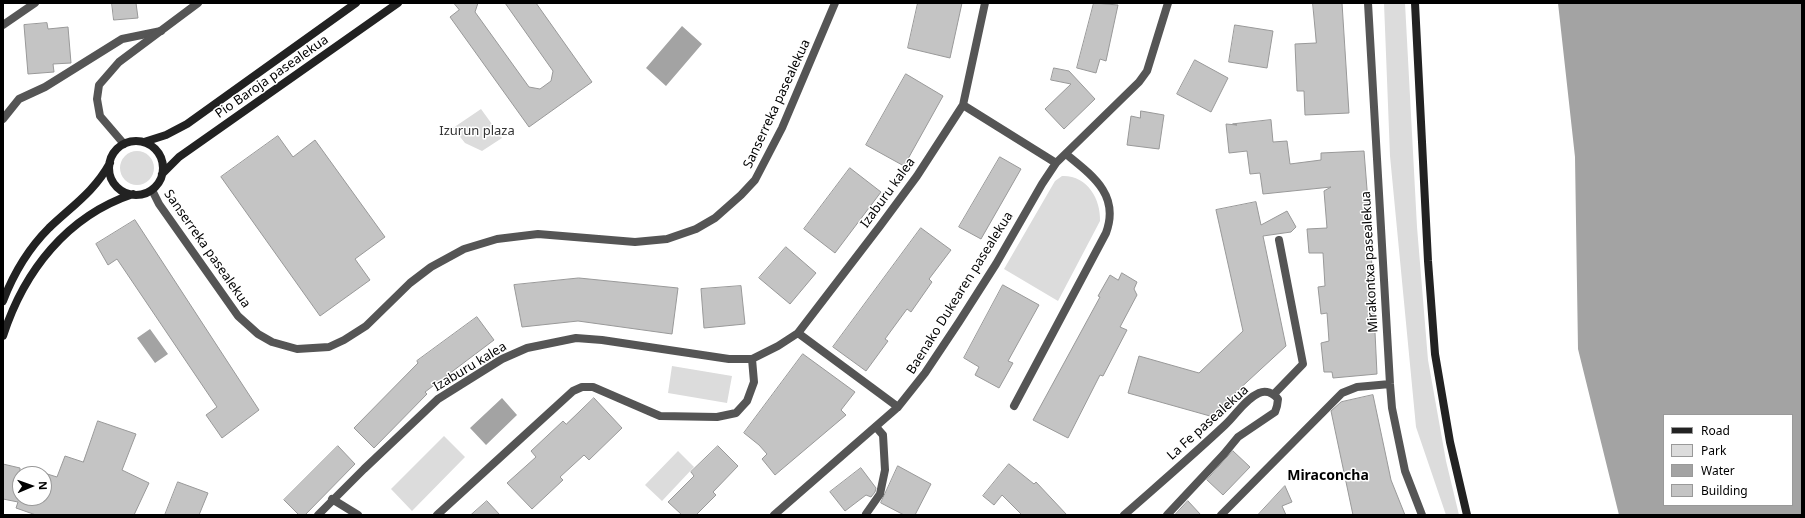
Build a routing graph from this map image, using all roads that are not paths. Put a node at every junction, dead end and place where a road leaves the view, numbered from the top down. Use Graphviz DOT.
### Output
graph roads {
  1 [pos="35,3"];
  2 [pos="198,3"];
  3 [pos="356,3"];
  4 [pos="398,3"];
  5 [pos="835,3"];
  6 [pos="986,3"];
  7 [pos="1168,3"];
  8 [pos="1368,3"];
  9 [pos="1416,3"];
  10 [pos="3,25"];
  11 [pos="161,31"];
  12 [pos="963,105"];
  13 [pos="3,119"];
  14 [pos="144,142"];
  15 [pos="124,144"];
  16 [pos="1066,154"];
  17 [pos="110,163"];
  18 [pos="1056,163"];
  19 [pos="162,174"];
  20 [pos="152,190"];
  21 [pos="133,194"];
  22 [pos="1279,240"];
  23 [pos="3,301"];
  24 [pos="798,333"];
  25 [pos="3,336"];
  26 [pos="752,359"];
  27 [pos="1390,384"];
  28 [pos="1274,394"];
  29 [pos="898,406"];
  30 [pos="1014,406"];
  31 [pos="876,427"];
  32 [pos="332,499"];
  33 [pos="866,514"];
  34 [pos="318,515"];
  35 [pos="358,515"];
  36 [pos="437,515"];
  37 [pos="774,515"];
  38 [pos="1124,515"];
  39 [pos="1167,515"];
  40 [pos="1221,515"];
  41 [pos="1422,515"];
  42 [pos="1467,515"];
  1 -- 10 [label="street"];
  2 -- 11 [label="street"];
  3 -- 14 [label="main road, Pio Baroja pasealekua"];
  4 -- 19 [label="main road, Pio Baroja pasealekua"];
  5 -- 20 [label="street, Sanserreka pasealekua"];
  6 -- 12 [label="street, Izaburu kalea"];
  7 -- 16 [label="street, Baenako Dukearen pasealekua"];
  8 -- 27 [label="street, Mirakontxa pasealekua"];
  9 -- 42 [label="main road"];
  11 -- 13 [label="street"];
  11 -- 15 [label="street"];
  12 -- 18 [label="street"];
  12 -- 24 [label="street, Izaburu kalea"];
  14 -- 15 [label="main road, Pio Baroja pasealekua"];
  14 -- 19 [label="main road"];
  15 -- 17 [label="main road"];
  16 -- 18 [label="street, Baenako Dukearen pasealekua"];
  16 -- 30 [label="street"];
  17 -- 21 [label="main road"];
  17 -- 23 [label="main road"];
  18 -- 29 [label="street, Baenako Dukearen pasealekua"];
  19 -- 20 [label="main road, Pio Baroja pasealekua"];
  20 -- 21 [label="main road"];
  21 -- 25 [label="main road"];
  22 -- 28 [label="street"];
  24 -- 26 [label="street, Izaburu kalea"];
  24 -- 29 [label="street"];
  26 -- 32 [label="street, Izaburu kalea"];
  26 -- 36 [label="street"];
  27 -- 40 [label="street"];
  27 -- 41 [label="street, Mirakontxa pasealekua"];
  28 -- 38 [label="street, La Fe pasealekua"];
  28 -- 39 [label="street"];
  29 -- 31 [label="street, Baenako Dukearen pasealekua"];
  31 -- 33 [label="street"];
  31 -- 37 [label="street, Baenako Dukearen pasealekua"];
  32 -- 34 [label="street, Izaburu kalea"];
  32 -- 35 [label="street"];
}
